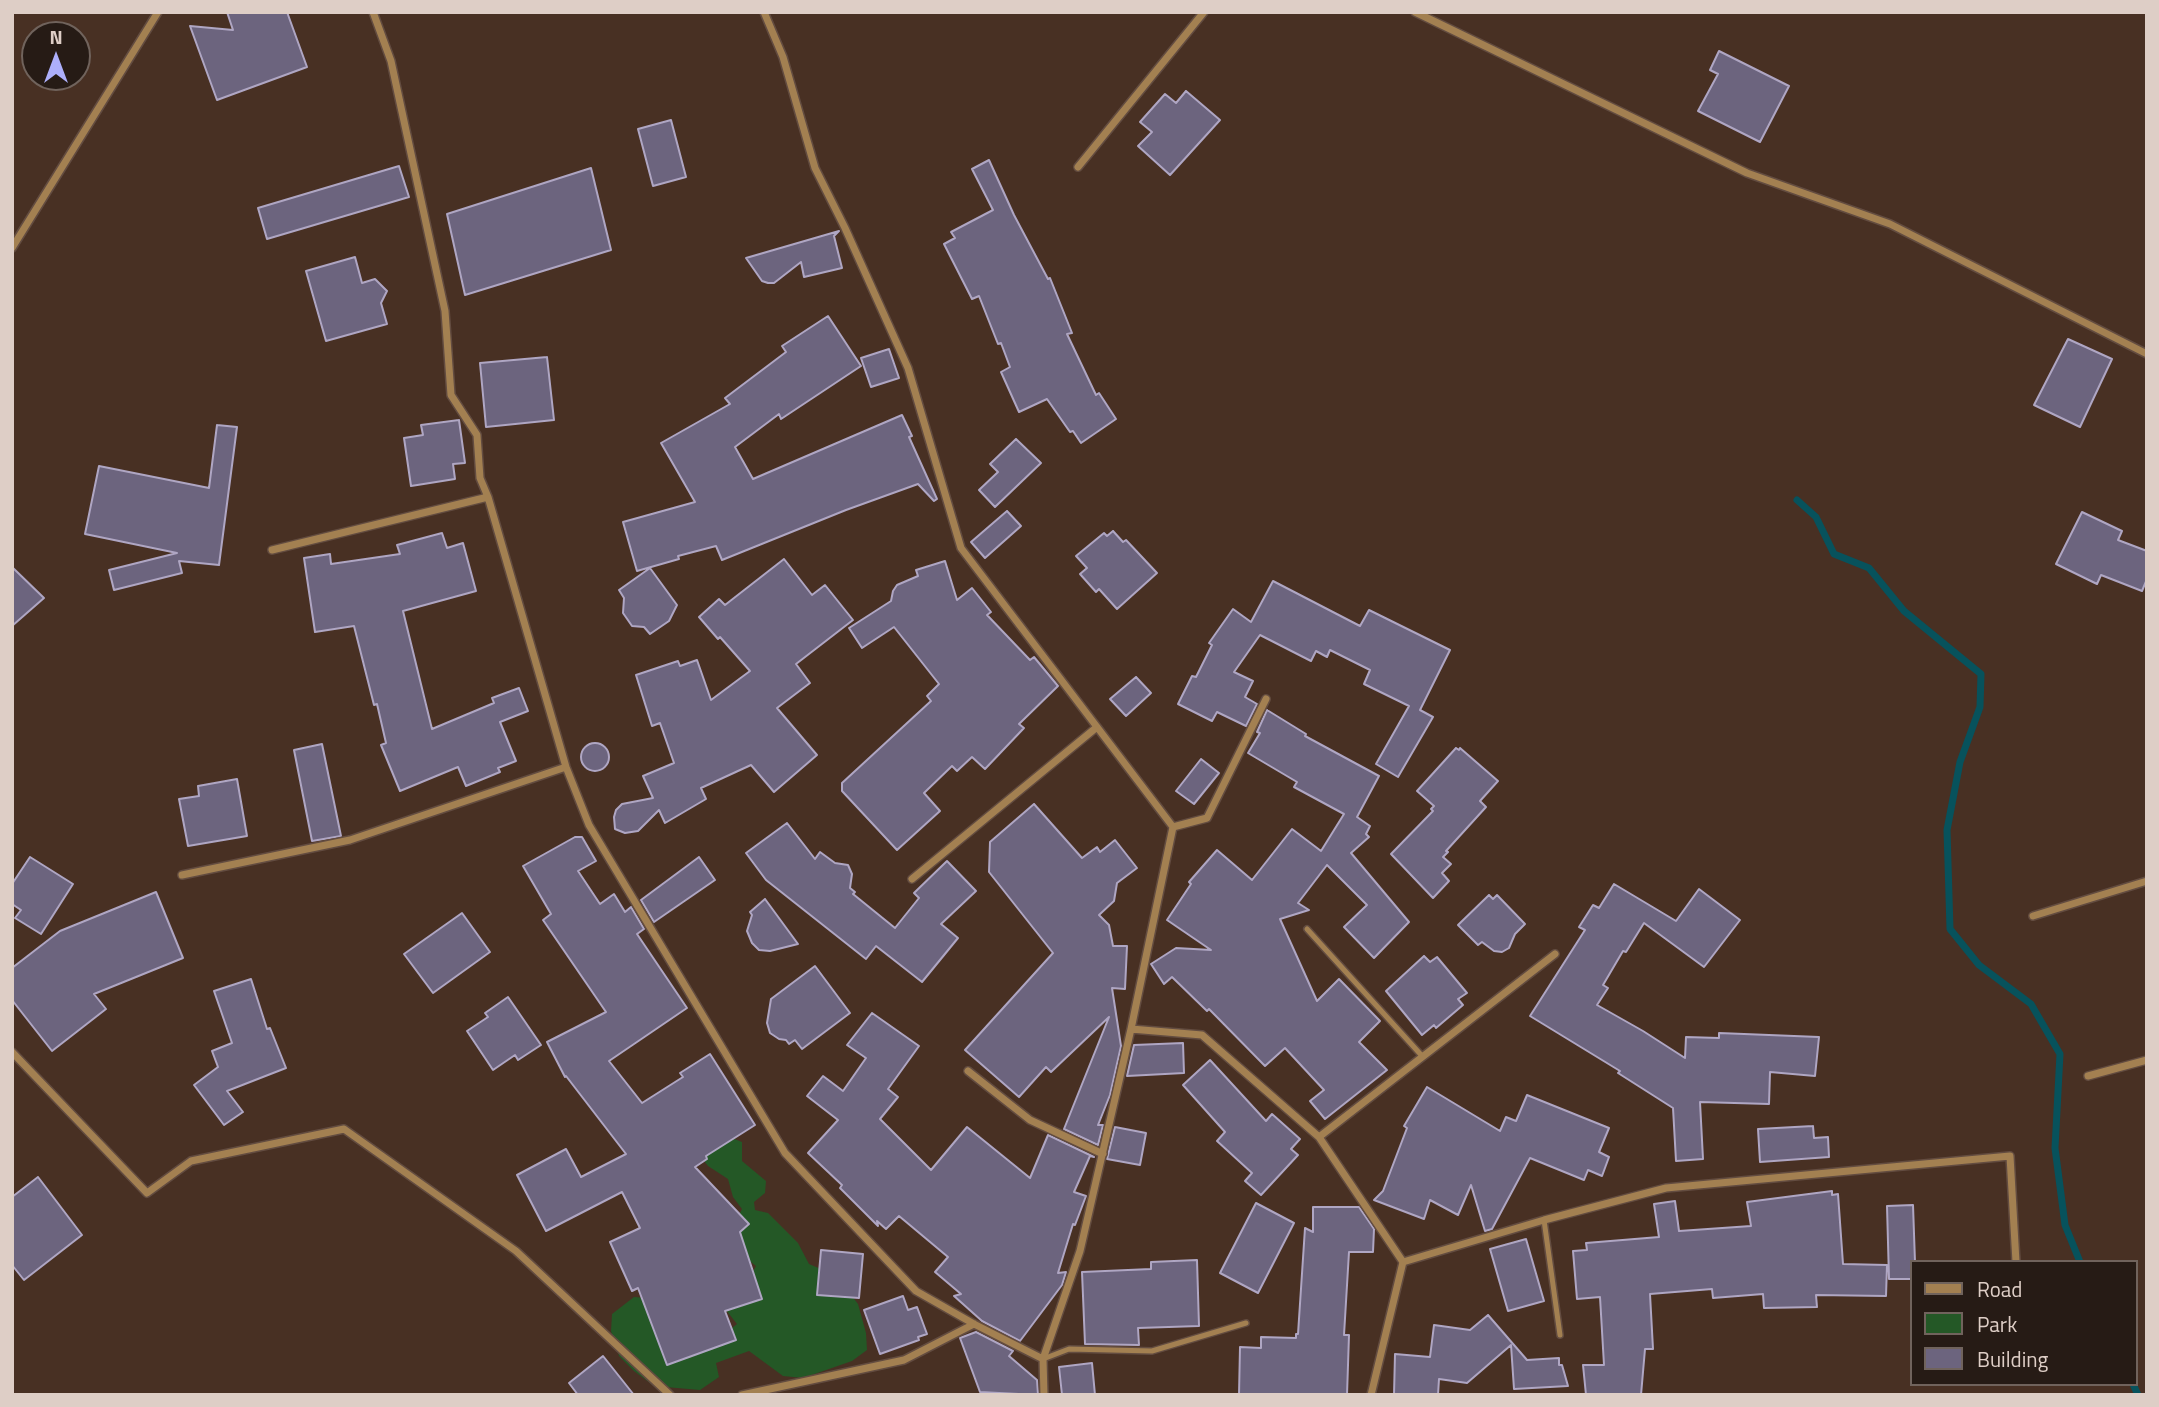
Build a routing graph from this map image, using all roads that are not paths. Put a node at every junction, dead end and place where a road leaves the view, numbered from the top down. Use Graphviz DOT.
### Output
graph roads {
  1 [pos="158,12"];
  2 [pos="373,12"];
  3 [pos="764,12"];
  4 [pos="1204,12"];
  5 [pos="1415,12"];
  6 [pos="1078,167"];
  7 [pos="12,248"];
  8 [pos="2147,354"];
  9 [pos="488,497"];
  10 [pos="272,550"];
  11 [pos="1266,699"];
  12 [pos="1097,727"];
  13 [pos="566,767"];
  14 [pos="1173,827"];
  15 [pos="182,875"];
  16 [pos="912,879"];
  17 [pos="2147,881"];
  18 [pos="2033,916"];
  19 [pos="1307,929"];
  20 [pos="1555,954"];
  21 [pos="1131,1029"];
  22 [pos="12,1052"];
  23 [pos="1423,1056"];
  24 [pos="2147,1060"];
  25 [pos="968,1071"];
  26 [pos="2088,1076"];
  27 [pos="1319,1137"];
  28 [pos="1103,1154"];
  29 [pos="1544,1220"];
  30 [pos="2016,1260"];
  31 [pos="1402,1262"];
  32 [pos="1246,1323"];
  33 [pos="974,1324"];
  34 [pos="1560,1335"];
  35 [pos="1043,1359"];
  36 [pos="670,1395"];
  37 [pos="742,1395"];
  38 [pos="1044,1395"];
  39 [pos="1371,1395"];
  1 -- 7 [label="street"];
  2 -- 9 [label="street"];
  3 -- 12 [label="street"];
  4 -- 6 [label="street"];
  5 -- 8 [label="street"];
  9 -- 10 [label="street"];
  9 -- 13 [label="street"];
  11 -- 14 [label="street"];
  12 -- 14 [label="street"];
  12 -- 16 [label="street"];
  13 -- 15 [label="street"];
  13 -- 33 [label="street"];
  14 -- 21 [label="street"];
  17 -- 18 [label="street"];
  19 -- 23 [label="lane"];
  20 -- 23 [label="street"];
  21 -- 27 [label="street"];
  21 -- 28 [label="street"];
  22 -- 36 [label="street"];
  23 -- 27 [label="street"];
  24 -- 26 [label="street"];
  25 -- 28 [label="street"];
  27 -- 31 [label="street"];
  28 -- 35 [label="street"];
  29 -- 30 [label="street"];
  29 -- 31 [label="street"];
  29 -- 34 [label="lane"];
  31 -- 39 [label="street"];
  32 -- 35 [label="lane"];
  33 -- 35 [label="street"];
  33 -- 37 [label="street"];
  35 -- 38 [label="street"];
}
